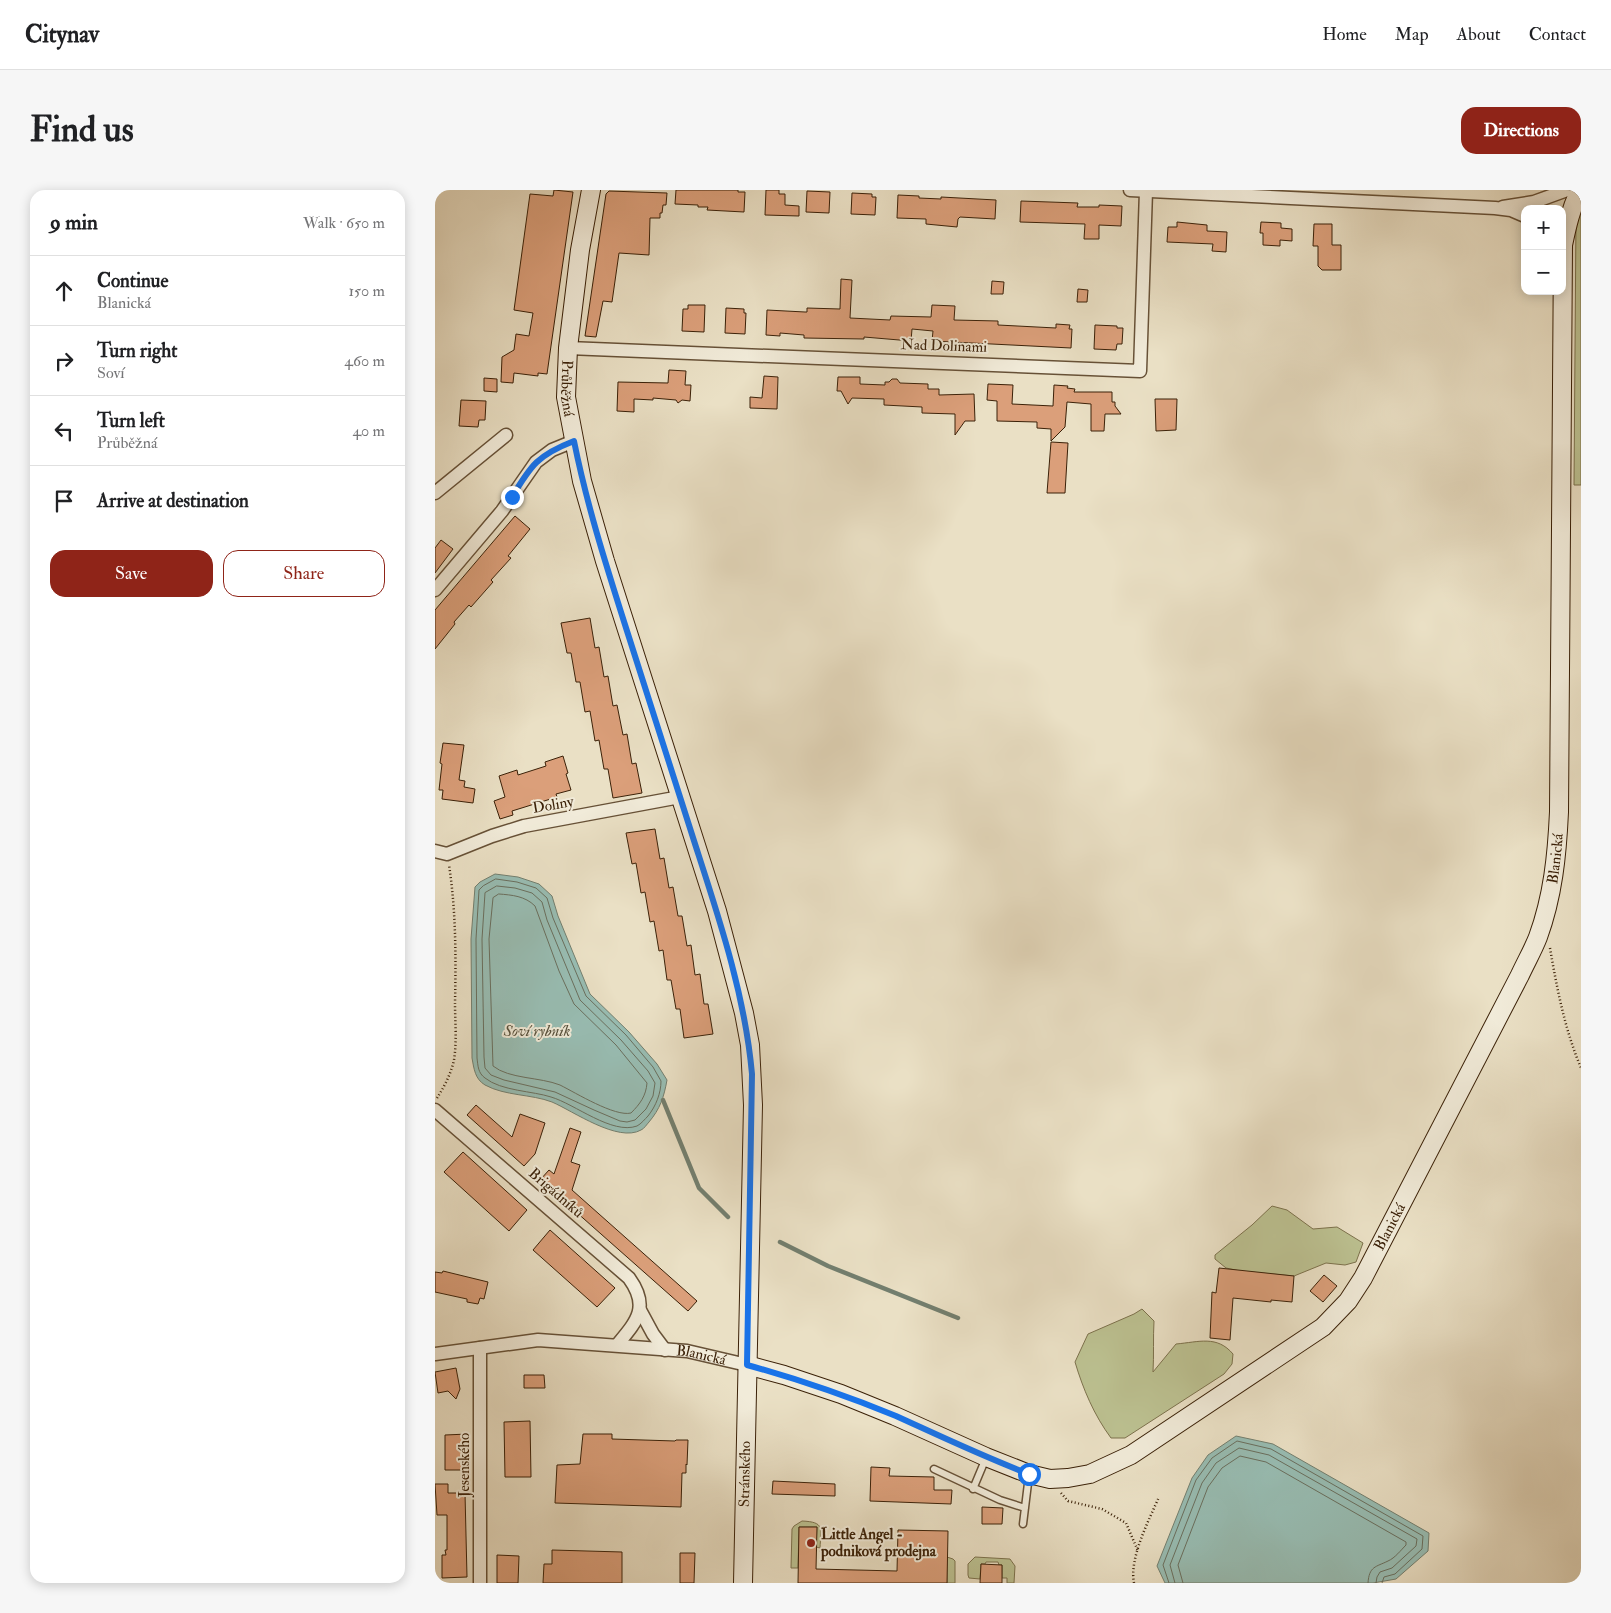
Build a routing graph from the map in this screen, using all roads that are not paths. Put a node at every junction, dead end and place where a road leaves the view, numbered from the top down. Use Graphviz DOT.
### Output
graph roads {
  1 [pos="591,190"];
  2 [pos="1131,190"];
  3 [pos="1140,190"];
  4 [pos="1567,190"];
  5 [pos="1580,190"];
  6 [pos="1495,208"];
  7 [pos="1521,214"];
  8 [pos="1566,229"];
  9 [pos="1563,250"];
  10 [pos="567,348"];
  11 [pos="506,435"];
  12 [pos="574,441"];
  13 [pos="435,493"];
  14 [pos="435,590"];
  15 [pos="680,798"];
  16 [pos="441,853"];
  17 [pos="435,1110"];
  18 [pos="640,1310"];
  19 [pos="617,1346"];
  20 [pos="480,1348"];
  21 [pos="665,1350"];
  22 [pos="435,1354"];
  23 [pos="747,1365"];
  24 [pos="986,1457"];
  25 [pos="934,1469"];
  26 [pos="1037,1476"];
  27 [pos="973,1489"];
  28 [pos="1025,1508"];
  29 [pos="1023,1524"];
  30 [pos="480,1583"];
  31 [pos="743,1583"];
  1 -- 10 [label="street, Průběžná"];
  2 -- 3 [label="street"];
  3 -- 6 [label="street"];
  3 -- 10 [label="street, Nad Dolinami"];
  4 -- 6 [label="street"];
  5 -- 8 [label="street, Blanická"];
  6 -- 7 [label="street"];
  9 -- 26 [label="street, Blanická"];
  10 -- 12 [label="street, Průběžná"];
  11 -- 13 [label="street"];
  12 -- 14 [label="street"];
  12 -- 15 [label="street, Průběžná"];
  15 -- 16 [label="street, Doliny"];
  15 -- 23 [label="street, Stránského"];
  17 -- 18 [label="street, Brigádníků"];
  18 -- 19 [label="street"];
  18 -- 21 [label="street, Brigádníků"];
  19 -- 20 [label="street, Blanická"];
  19 -- 21 [label="street, Blanická"];
  20 -- 22 [label="street, Blanická"];
  20 -- 30 [label="street, Jesenského"];
  21 -- 23 [label="street, Blanická"];
  23 -- 24 [label="street, Blanická"];
  23 -- 31 [label="street, Stránského"];
  24 -- 26 [label="street, Blanická"];
  24 -- 27 [label="lane"];
  25 -- 27 [label="lane"];
  26 -- 28 [label="lane"];
  27 -- 28 [label="lane"];
  28 -- 29 [label="lane"];
}
